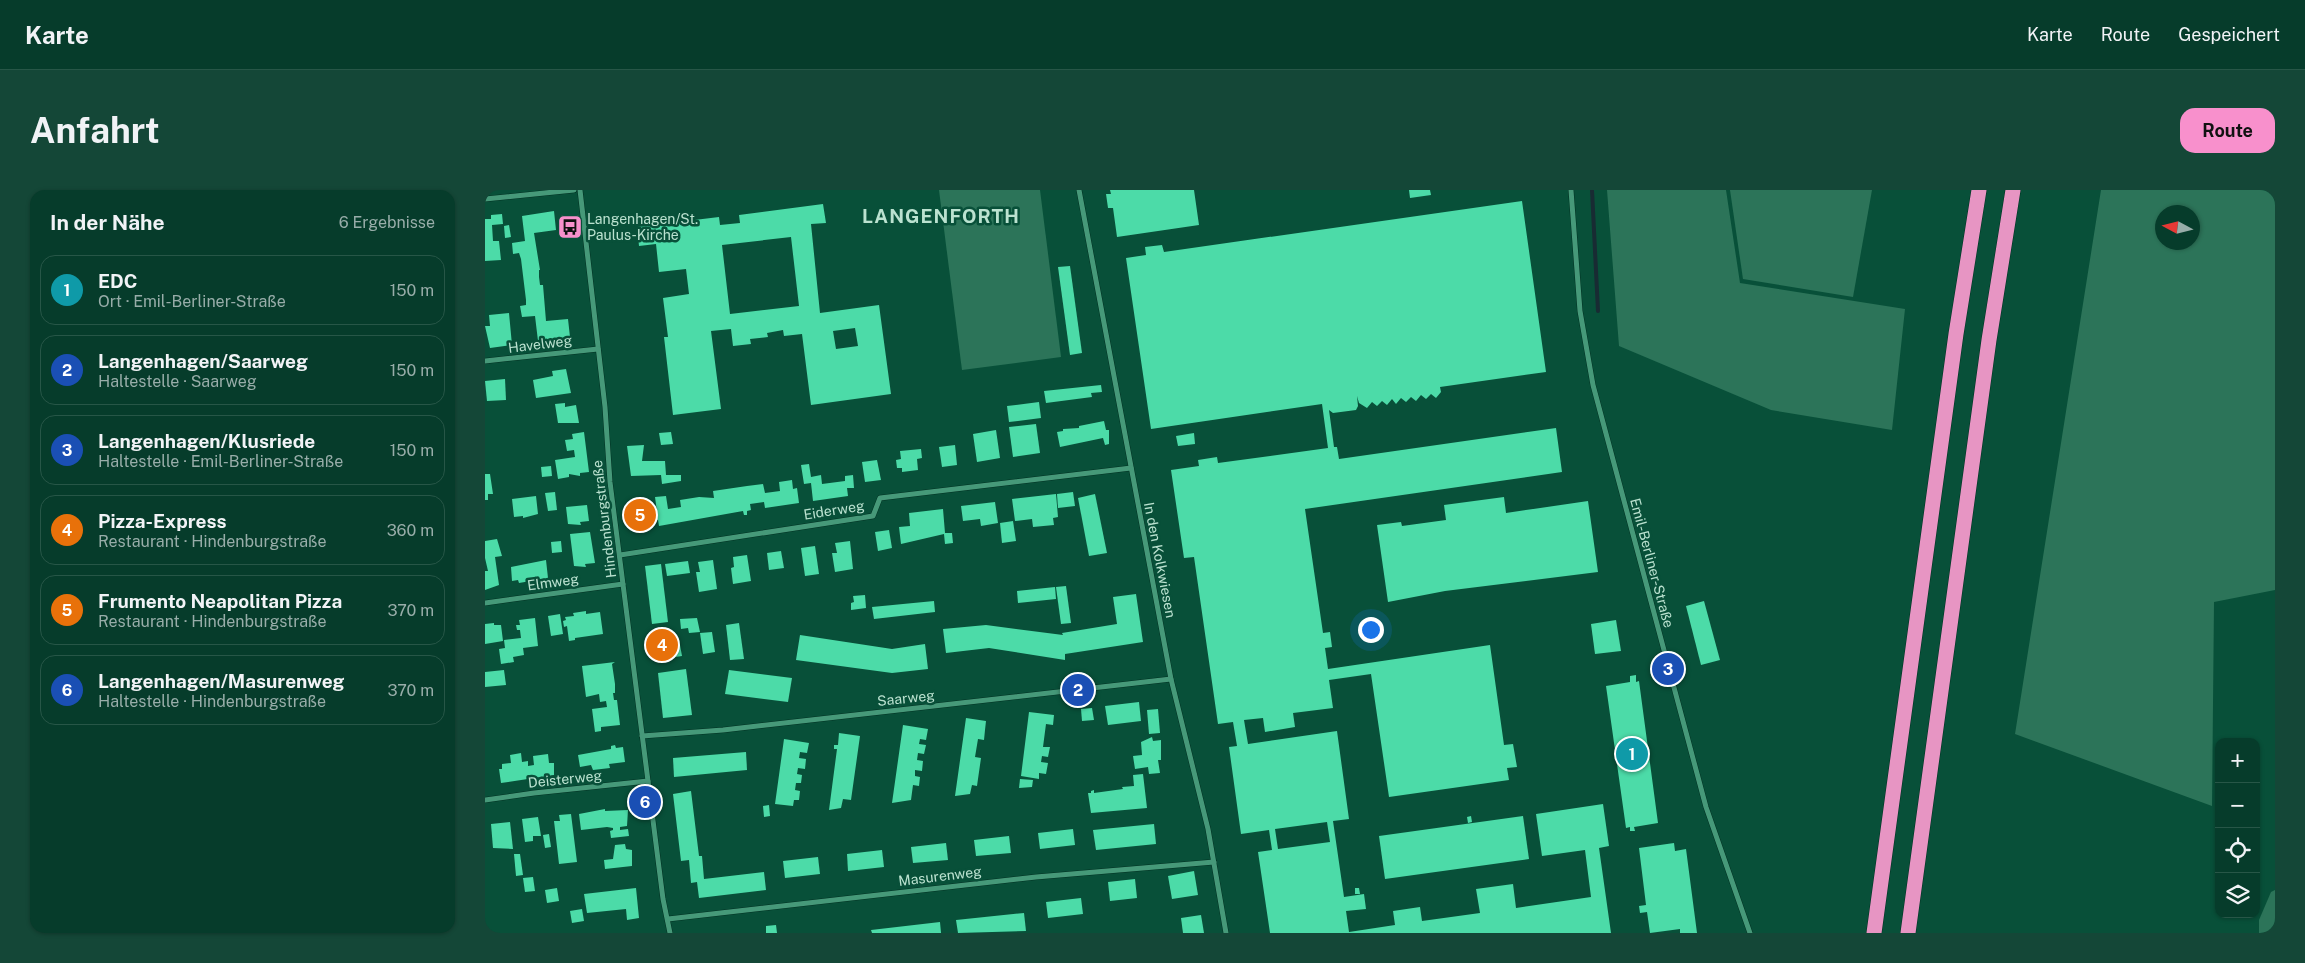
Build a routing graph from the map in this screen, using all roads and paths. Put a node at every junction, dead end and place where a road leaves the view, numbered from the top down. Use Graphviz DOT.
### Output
graph roads {
  1 [pos="574,190"];
  2 [pos="580,190"];
  3 [pos="1079,190"];
  4 [pos="1571,190"];
  5 [pos="1979,190"];
  6 [pos="2013,190"];
  7 [pos="485,199"];
  8 [pos="598,349"];
  9 [pos="485,361"];
  10 [pos="1131,468"];
  11 [pos="620,555"];
  12 [pos="623,584"];
  13 [pos="485,603"];
  14 [pos="1171,680"];
  15 [pos="642,736"];
  16 [pos="648,781"];
  17 [pos="485,800"];
  18 [pos="1214,862"];
  19 [pos="668,919"];
  20 [pos="670,933"];
  21 [pos="1226,933"];
  22 [pos="1750,933"];
  23 [pos="1874,933"];
  24 [pos="1908,933"];
  1 -- 7 [label="street"];
  2 -- 8 [label="street, Hindenburgstraße"];
  3 -- 10 [label="street, In den Kolkwiesen"];
  4 -- 22 [label="street, Emil-Berliner-Straße"];
  5 -- 23 [label="highway"];
  6 -- 24 [label="highway"];
  8 -- 9 [label="street, Havelweg"];
  8 -- 11 [label="street, Hindenburgstraße"];
  10 -- 11 [label="street, Eiderweg"];
  10 -- 14 [label="street, In den Kolkwiesen"];
  11 -- 12 [label="street, Hindenburgstraße"];
  12 -- 13 [label="street, Elmweg"];
  12 -- 15 [label="street, Hindenburgstraße"];
  14 -- 15 [label="street, Saarweg"];
  14 -- 18 [label="street, In den Kolkwiesen"];
  15 -- 16 [label="street, Hindenburgstraße"];
  16 -- 17 [label="street, Deisterweg"];
  16 -- 19 [label="street, Hindenburgstraße"];
  18 -- 19 [label="street, Masurenweg"];
  18 -- 21 [label="street, In den Kolkwiesen"];
  19 -- 20 [label="street, Hindenburgstraße"];
}
